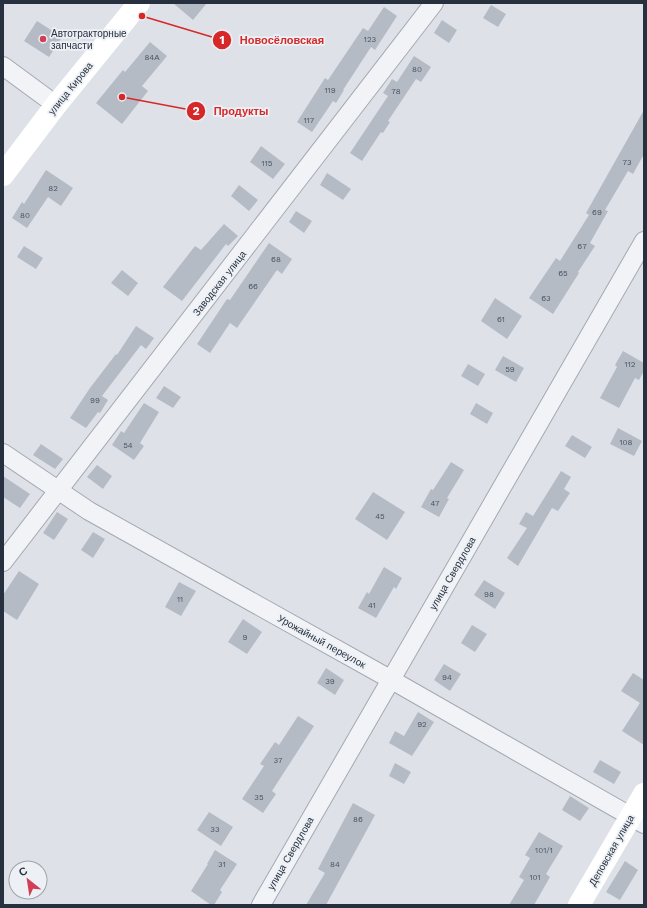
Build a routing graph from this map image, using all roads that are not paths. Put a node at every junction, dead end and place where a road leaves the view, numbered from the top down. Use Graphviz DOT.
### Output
graph roads {
  1 [pos="139,3"];
  2 [pos="434,3"];
  3 [pos="3,66"];
  4 [pos="56,105"];
  5 [pos="3,175"];
  6 [pos="644,241"];
  7 [pos="3,453"];
  8 [pos="59,490"];
  9 [pos="3,562"];
  10 [pos="390,679"];
  11 [pos="644,794"];
  12 [pos="637,820"];
  13 [pos="260,905"];
  14 [pos="579,905"];
  1 -- 4 [label="street, улица Кирова"];
  2 -- 8 [label="street, Заводская улица"];
  3 -- 4 [label="street"];
  4 -- 5 [label="street, улица Кирова"];
  6 -- 10 [label="street, улица Свердлова"];
  7 -- 8 [label="street, Урожайный переулок"];
  8 -- 9 [label="street, Заводская улица"];
  8 -- 10 [label="street, Урожайный переулок"];
  10 -- 12 [label="street, Урожайный переулок"];
  10 -- 13 [label="street, улица Свердлова"];
  11 -- 12 [label="street, Деповская улица"];
  12 -- 14 [label="street, Деповская улица"];
}
